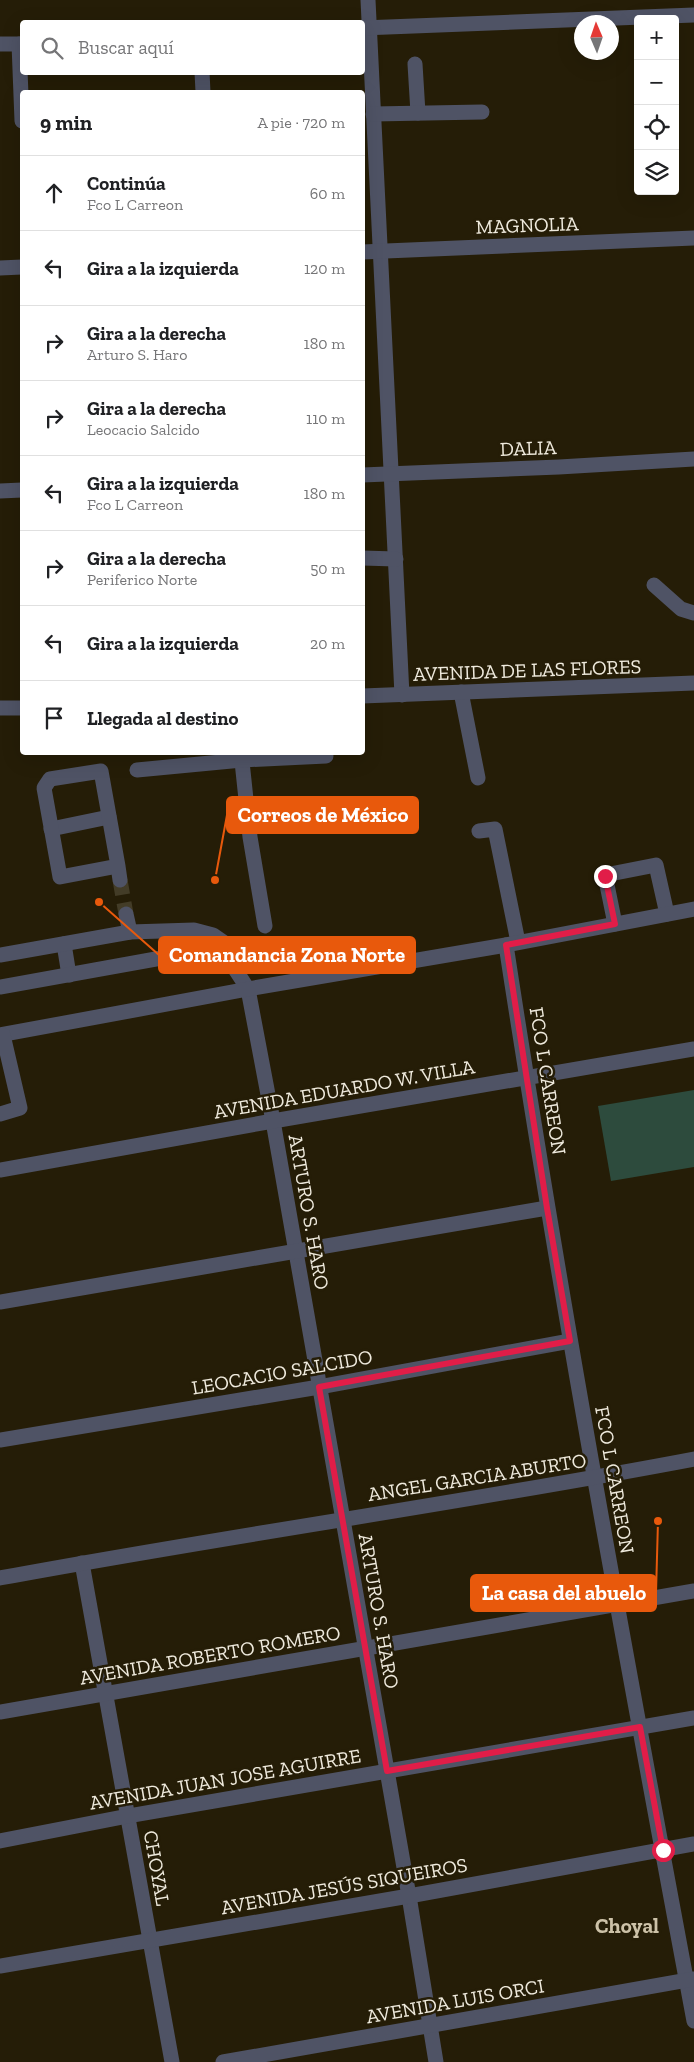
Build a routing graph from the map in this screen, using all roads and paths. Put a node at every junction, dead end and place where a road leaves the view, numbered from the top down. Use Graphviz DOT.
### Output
graph roads {
  1 [pos="368,0"];
  2 [pos="694,15"];
  3 [pos="366,28"];
  4 [pos="0,44"];
  5 [pos="20,44"];
  6 [pos="415,64"];
  7 [pos="21,75"];
  8 [pos="202,75"];
  9 [pos="22,90"];
  10 [pos="203,90"];
  11 [pos="482,112"];
  12 [pos="418,113"];
  13 [pos="373,114"];
  14 [pos="694,238"];
  15 [pos="365,252"];
  16 [pos="380,252"];
  17 [pos="20,267"];
  18 [pos="0,268"];
  19 [pos="694,459"];
  20 [pos="392,473"];
  21 [pos="365,474"];
  22 [pos="20,490"];
  23 [pos="0,491"];
  24 [pos="365,558"];
  25 [pos="396,559"];
  26 [pos="654,585"];
  27 [pos="694,613"];
  28 [pos="694,683"];
  29 [pos="461,692"];
  30 [pos="402,695"];
  31 [pos="365,696"];
  32 [pos="0,708"];
  33 [pos="20,708"];
  34 [pos="242,756"];
  35 [pos="326,756"];
  36 [pos="137,770"];
  37 [pos="478,778"];
  38 [pos="109,817"];
  39 [pos="51,828"];
  40 [pos="479,831"];
  41 [pos="694,909"];
  42 [pos="126,914"];
  43 [pos="667,914"];
  44 [pos="615,924"];
  45 [pos="265,926"];
  46 [pos="130,932"];
  47 [pos="512,943"];
  48 [pos="64,944"];
  49 [pos="0,955"];
  50 [pos="229,960"];
  51 [pos="69,975"];
  52 [pos="0,987"];
  53 [pos="248,989"];
  54 [pos="1,1035"];
  55 [pos="694,1049"];
  56 [pos="526,1078"];
  57 [pos="0,1114"];
  58 [pos="273,1120"];
  59 [pos="0,1170"];
  60 [pos="547,1208"];
  61 [pos="296,1252"];
  62 [pos="0,1302"];
  63 [pos="570,1341"];
  64 [pos="319,1387"];
  65 [pos="0,1440"];
  66 [pos="694,1458"];
  67 [pos="595,1478"];
  68 [pos="343,1520"];
  69 [pos="82,1563"];
  70 [pos="0,1578"];
  71 [pos="694,1592"];
  72 [pos="617,1605"];
  73 [pos="365,1648"];
  74 [pos="105,1693"];
  75 [pos="0,1712"];
  76 [pos="694,1718"];
  77 [pos="640,1727"];
  78 [pos="387,1771"];
  79 [pos="128,1816"];
  80 [pos="0,1841"];
  81 [pos="694,1844"];
  82 [pos="663,1850"];
  83 [pos="409,1896"];
  84 [pos="150,1940"];
  85 [pos="0,1966"];
  86 [pos="690,1980"];
  87 [pos="694,2021"];
  88 [pos="431,2026"];
  89 [pos="172,2062"];
  90 [pos="222,2062"];
  91 [pos="436,2062"];
  1 -- 3 [label="street"];
  2 -- 3 [label="street"];
  3 -- 13 [label="street"];
  4 -- 5 [label="street"];
  6 -- 12 [label="street"];
  7 -- 9 [label="street"];
  8 -- 10 [label="street"];
  11 -- 12 [label="street"];
  12 -- 13 [label="street"];
  13 -- 16 [label="street"];
  14 -- 16 [label="street, MAGNOLIA"];
  15 -- 16 [label="street, MAGNOLIA"];
  16 -- 20 [label="street"];
  17 -- 18 [label="street"];
  19 -- 20 [label="street, DALIA"];
  20 -- 21 [label="street, DALIA"];
  20 -- 25 [label="street"];
  22 -- 23 [label="street"];
  24 -- 25 [label="street"];
  25 -- 30 [label="street"];
  26 -- 27 [label="street"];
  28 -- 29 [label="street, AVENIDA DE LAS FLORES"];
  29 -- 30 [label="street, AVENIDA DE LAS FLORES"];
  29 -- 37 [label="street"];
  30 -- 31 [label="street, AVENIDA DE LAS FLORES"];
  32 -- 33 [label="street"];
  34 -- 35 [label="street"];
  34 -- 36 [label="street"];
  34 -- 45 [label="street"];
  38 -- 39 [label="street"];
  38 -- 39 [label="street"];
  38 -- 39 [label="street"];
  40 -- 47 [label="street, FCO L CARREON"];
  41 -- 43 [label="street"];
  42 -- 46 [label="street"];
  43 -- 44 [label="street"];
  43 -- 44 [label="street"];
  44 -- 47 [label="street"];
  46 -- 48 [label="street"];
  46 -- 50 [label="street"];
  47 -- 53 [label="street"];
  47 -- 56 [label="street, FCO L CARREON"];
  48 -- 49 [label="street"];
  48 -- 51 [label="street"];
  50 -- 51 [label="street"];
  50 -- 53 [label="street"];
  51 -- 52 [label="street"];
  53 -- 54 [label="street"];
  53 -- 58 [label="street, ARTURO S. HARO"];
  54 -- 57 [label="street"];
  55 -- 56 [label="street, AVENIDA EDUARDO W. VILLA"];
  56 -- 58 [label="street, AVENIDA EDUARDO W. VILLA"];
  56 -- 60 [label="street, FCO L CARREON"];
  58 -- 59 [label="street, AVENIDA EDUARDO W. VILLA"];
  58 -- 61 [label="street, ARTURO S. HARO"];
  60 -- 61 [label="street"];
  60 -- 63 [label="street, FCO L CARREON"];
  61 -- 62 [label="street"];
  61 -- 64 [label="street, ARTURO S. HARO"];
  63 -- 64 [label="street, LEOCACIO SALCIDO"];
  63 -- 67 [label="street, FCO L CARREON"];
  64 -- 65 [label="street, LEOCACIO SALCIDO"];
  64 -- 68 [label="street, ARTURO S. HARO"];
  66 -- 67 [label="street, ANGEL GARCIA ABURTO"];
  67 -- 68 [label="street, ANGEL GARCIA ABURTO"];
  67 -- 72 [label="street, FCO L CARREON"];
  68 -- 69 [label="street, ANGEL GARCIA ABURTO"];
  68 -- 73 [label="street, ARTURO S. HARO"];
  69 -- 70 [label="street, ANGEL GARCIA ABURTO"];
  69 -- 74 [label="street, CHOYAL"];
  71 -- 72 [label="street, AVENIDA ROBERTO ROMERO"];
  72 -- 73 [label="street, AVENIDA ROBERTO ROMERO"];
  72 -- 77 [label="street, FCO L CARREON"];
  73 -- 74 [label="street, AVENIDA ROBERTO ROMERO"];
  73 -- 78 [label="street, ARTURO S. HARO"];
  74 -- 75 [label="street, AVENIDA ROBERTO ROMERO"];
  74 -- 79 [label="street, CHOYAL"];
  76 -- 77 [label="street, AVENIDA JUAN JOSE AGUIRRE"];
  77 -- 78 [label="street, AVENIDA JUAN JOSE AGUIRRE"];
  77 -- 82 [label="street, FCO L CARREON"];
  78 -- 79 [label="street, AVENIDA JUAN JOSE AGUIRRE"];
  78 -- 83 [label="street, ARTURO S. HARO"];
  79 -- 80 [label="street, AVENIDA JUAN JOSE AGUIRRE"];
  79 -- 84 [label="street, CHOYAL"];
  81 -- 82 [label="street, AVENIDA JESÚS SIQUEIROS"];
  82 -- 83 [label="street, AVENIDA JESÚS SIQUEIROS"];
  82 -- 86 [label="street, FCO L CARREON"];
  83 -- 84 [label="street, AVENIDA JESÚS SIQUEIROS"];
  83 -- 88 [label="street, ARTURO S. HARO"];
  84 -- 85 [label="street, AVENIDA JESÚS SIQUEIROS"];
  84 -- 89 [label="street, CHOYAL"];
  86 -- 87 [label="street, FCO L CARREON"];
  86 -- 88 [label="street, AVENIDA LUIS ORCI"];
  88 -- 90 [label="street, AVENIDA LUIS ORCI"];
  88 -- 91 [label="street, ARTURO S. HARO"];
}
